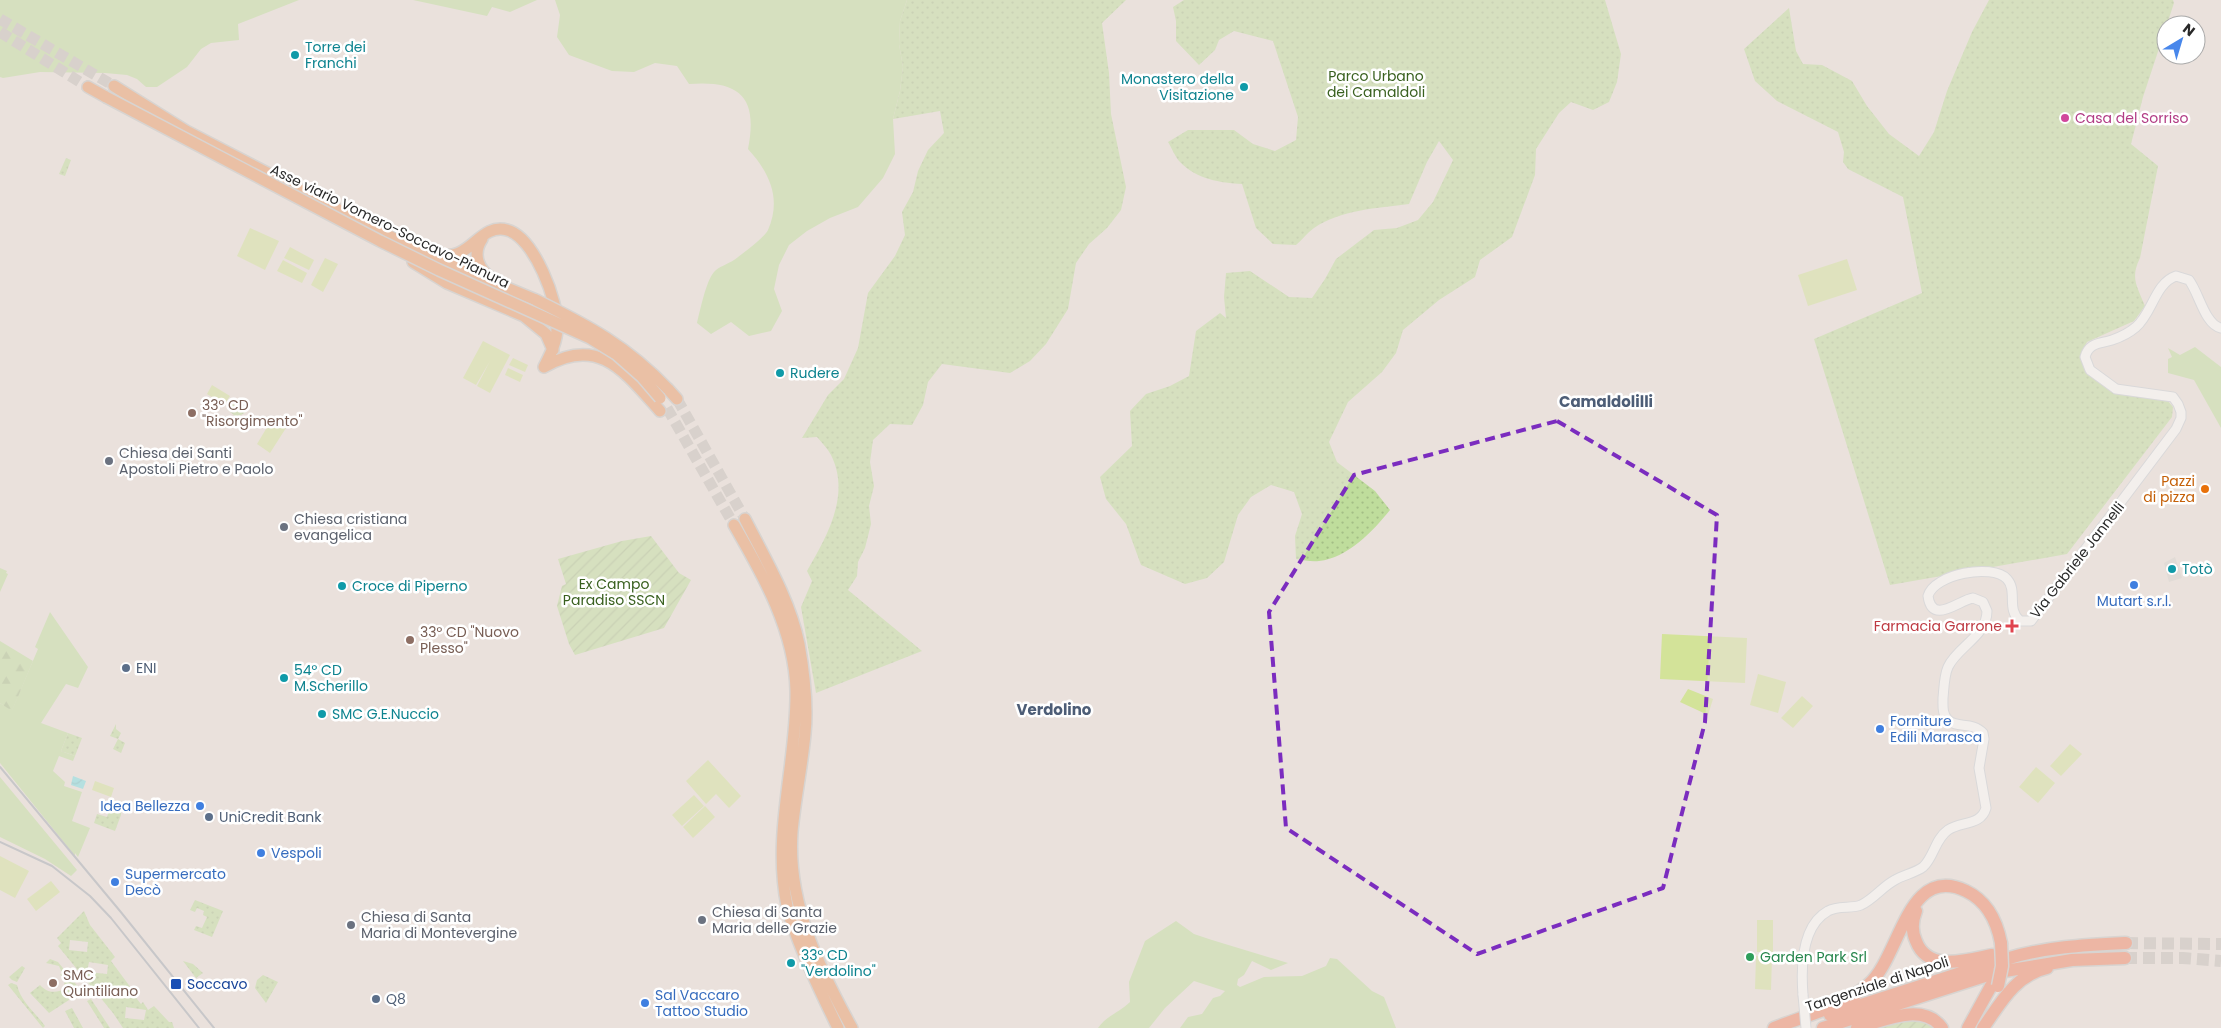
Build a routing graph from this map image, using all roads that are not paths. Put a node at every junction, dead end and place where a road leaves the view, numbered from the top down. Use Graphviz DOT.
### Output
graph roads {
  1 [pos="114,86"];
  2 [pos="88,87"];
  3 [pos="485,235"];
  4 [pos="386,239"];
  5 [pos="507,288"];
  6 [pos="2221,328"];
  7 [pos="552,350"];
  8 [pos="677,399"];
  9 [pos="745,518"];
  10 [pos="734,525"];
  11 [pos="760,559"];
  12 [pos="2126,942"];
  13 [pos="2125,958"];
  14 [pos="2072,960"];
  15 [pos="1998,964"];
  16 [pos="838,1028"];
  17 [pos="852,1028"];
  18 [pos="1772,1028"];
  19 [pos="1806,1028"];
  20 [pos="1823,1028"];
  21 [pos="1857,1028"];
  22 [pos="1942,1028"];
  23 [pos="1968,1028"];
  24 [pos="1976,1028"];
  25 [pos="1983,1028"];
  1 -- 4 [label="highway, Asse viario Vomero-Soccavo-Pianura"];
  2 -- 4 [label="highway, Asse viario Vomero-Soccavo-Pianura, bridge"];
  3 -- 4 [label="highway"];
  3 -- 5 [label="highway"];
  3 -- 7 [label="highway"];
  4 -- 5 [label="highway, Asse viario Vomero-Soccavo-Pianura"];
  4 -- 7 [label="highway, bridge"];
  4 -- 7 [label="highway, Asse viario Vomero-Soccavo-Pianura, bridge"];
  5 -- 8 [label="highway, Asse viario Vomero-Soccavo-Pianura, bridge"];
  6 -- 19 [label="main road, Via Gabriele Jannelli, bridge"];
  9 -- 11 [label="highway"];
  10 -- 11 [label="highway"];
  11 -- 16 [label="highway"];
  11 -- 17 [label="highway"];
  12 -- 15 [label="highway"];
  13 -- 14 [label="highway, Tangenziale di Napoli"];
  14 -- 15 [label="highway, Tangenziale di Napoli"];
  14 -- 25 [label="highway"];
  15 -- 15 [label="highway"];
  15 -- 18 [label="highway, Tangenziale di Napoli"];
  15 -- 18 [label="highway"];
  15 -- 20 [label="highway, Tangenziale di Napoli"];
  15 -- 23 [label="highway"];
  15 -- 24 [label="highway"];
  21 -- 22 [label="highway"];
}
